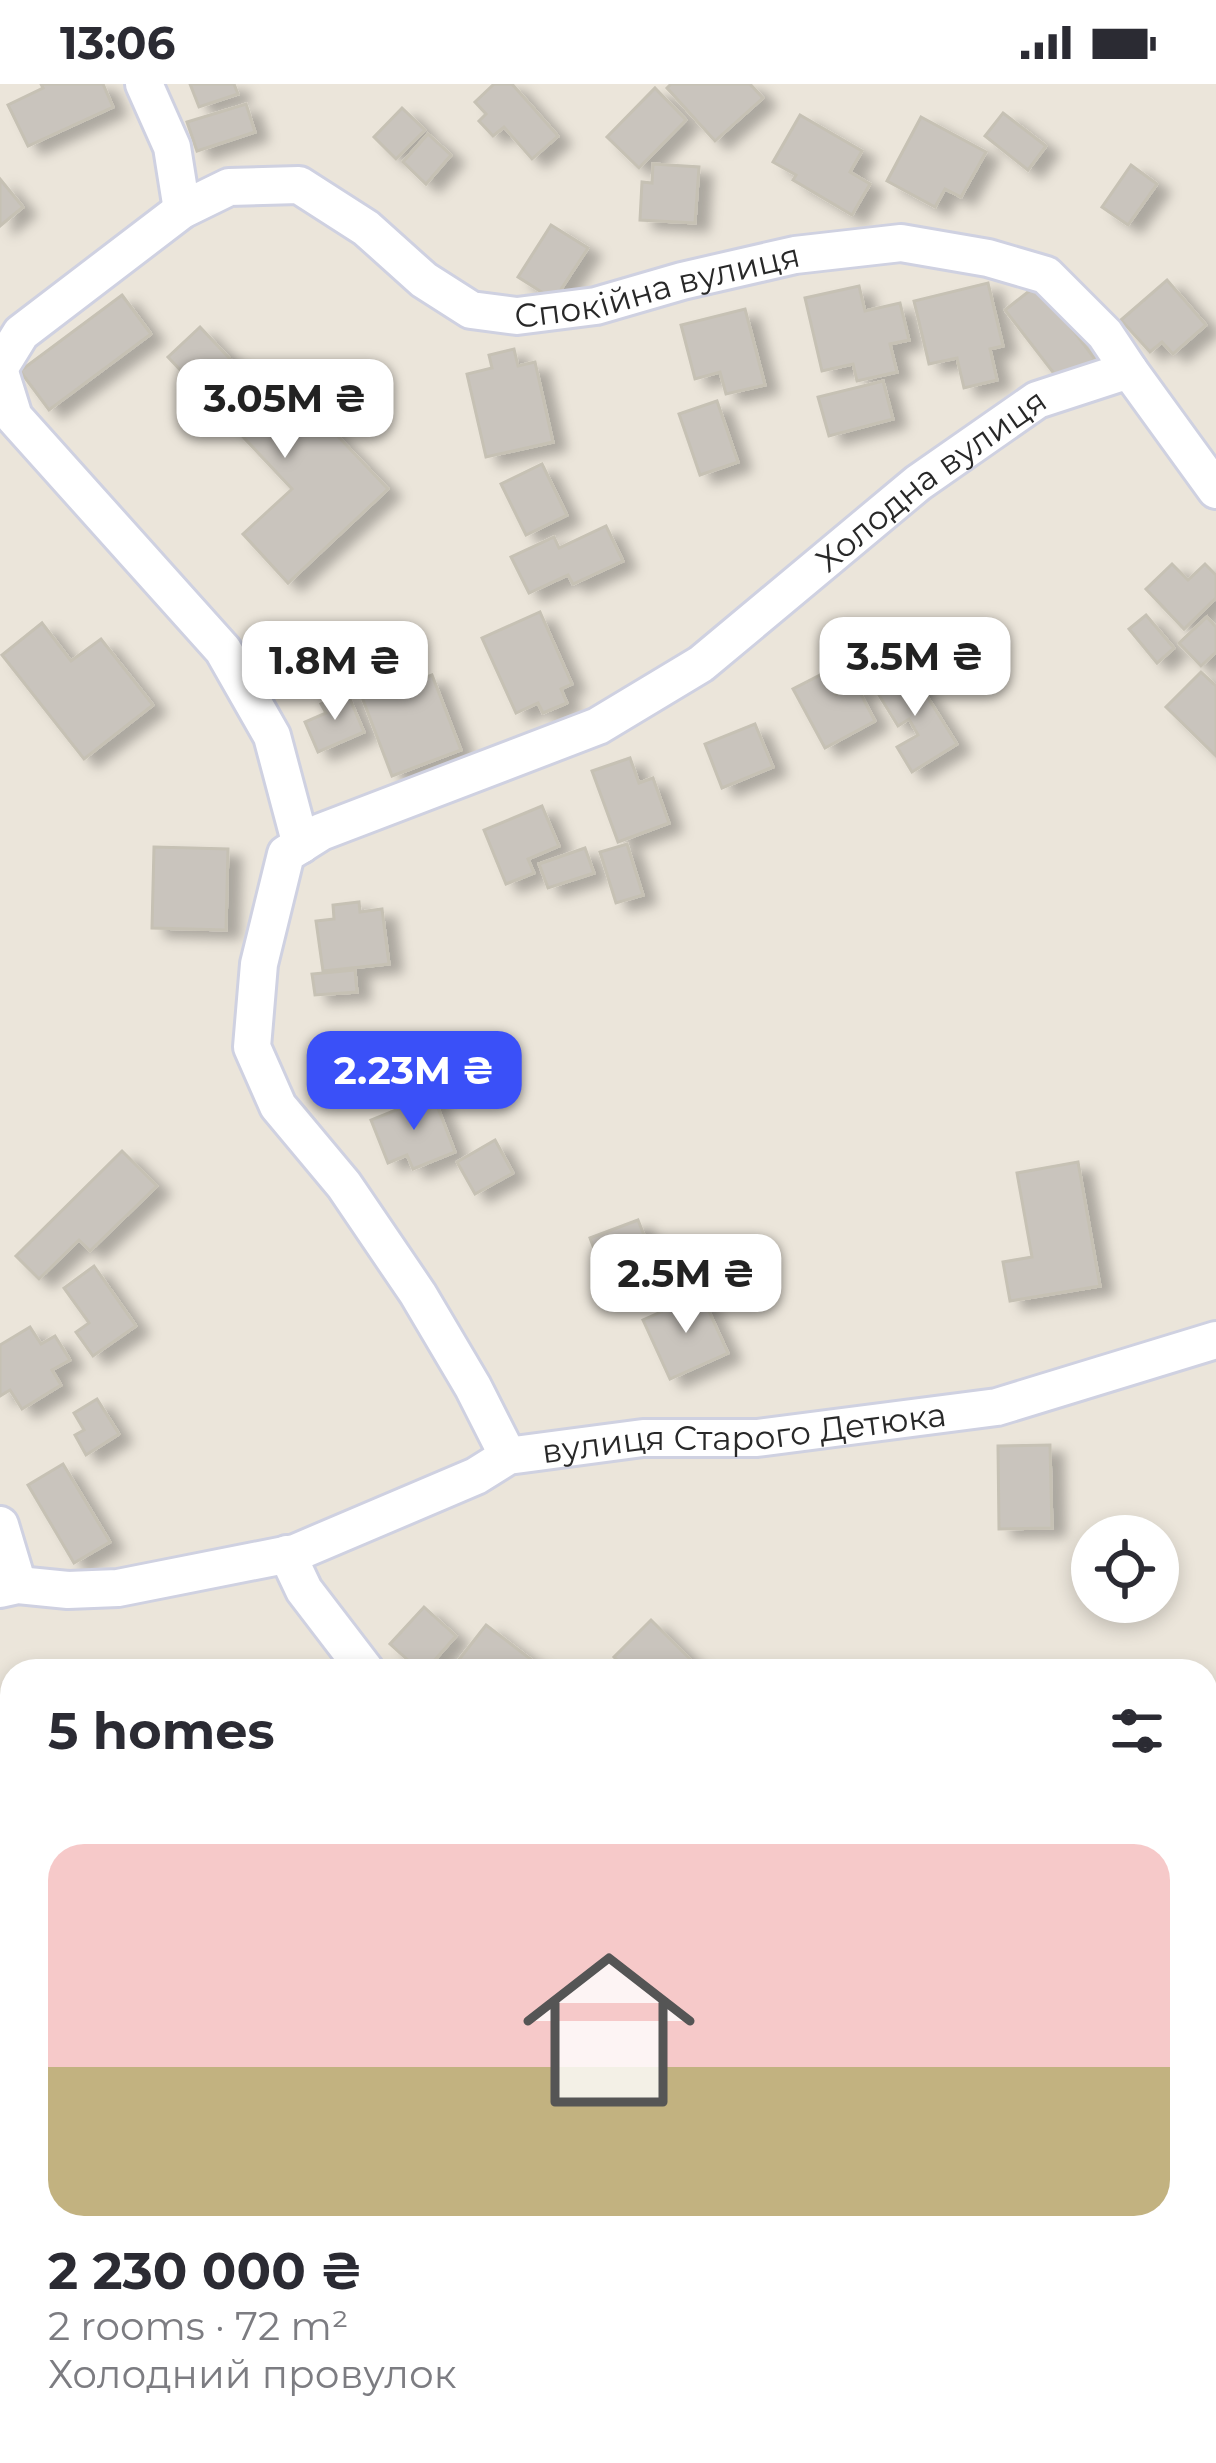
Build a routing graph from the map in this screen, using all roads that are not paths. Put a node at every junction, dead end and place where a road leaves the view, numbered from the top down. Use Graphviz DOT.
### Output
graph roads {
  1 [pos="144,84"];
  2 [pos="182,210"];
  3 [pos="0,370"];
  4 [pos="1130,370"];
  5 [pos="1216,490"];
  6 [pos="301,845"];
  7 [pos="1216,1340"];
  8 [pos="508,1456"];
  9 [pos="0,1525"];
  10 [pos="287,1554"];
  11 [pos="9,1587"];
  12 [pos="357,1659"];
  1 -- 2 [label="street"];
  2 -- 3 [label="street, Спокійна вулиця"];
  2 -- 4 [label="street, Спокійна вулиця"];
  3 -- 6 [label="street, Спокійна вулиця"];
  4 -- 5 [label="street"];
  4 -- 6 [label="street, Холодна вулиця"];
  6 -- 8 [label="street"];
  7 -- 8 [label="street, вулиця Старого Детюка"];
  8 -- 10 [label="street, вулиця Старого Детюка"];
  9 -- 11 [label="street"];
  10 -- 11 [label="street, вулиця Старого Детюка"];
  10 -- 12 [label="street"];
}
